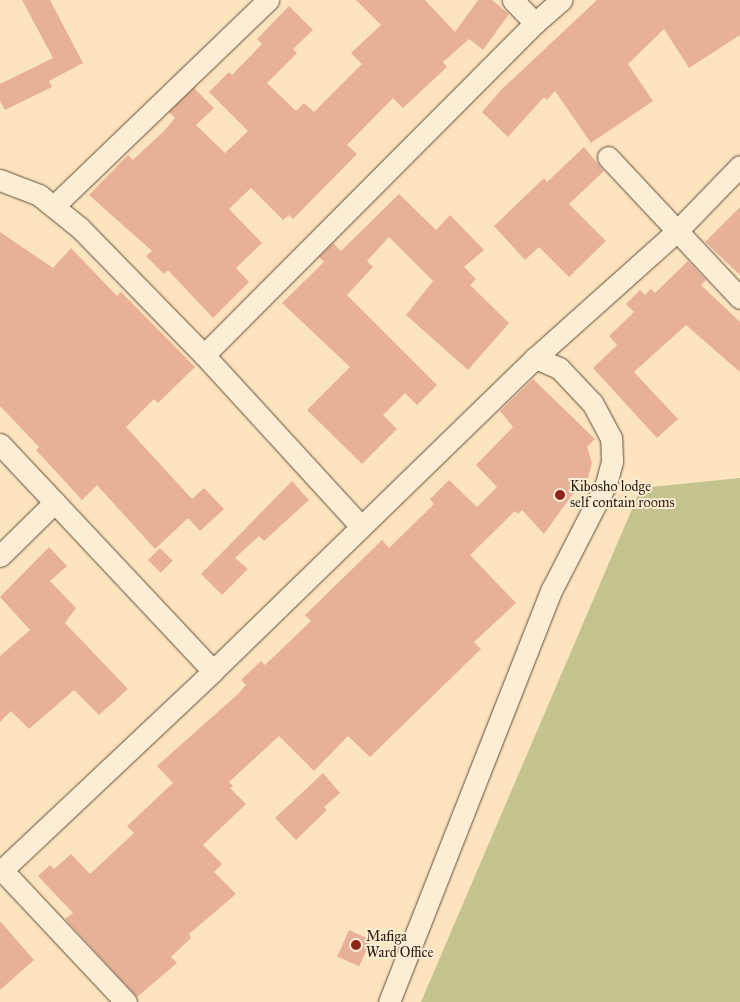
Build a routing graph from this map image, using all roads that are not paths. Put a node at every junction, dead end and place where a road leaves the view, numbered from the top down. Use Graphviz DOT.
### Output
graph roads {
  1 [pos="513,0"];
  2 [pos="561,0"];
  3 [pos="259,3"];
  4 [pos="535,23"];
  5 [pos="608,157"];
  6 [pos="740,166"];
  7 [pos="0,180"];
  8 [pos="55,205"];
  9 [pos="678,230"];
  10 [pos="740,298"];
  11 [pos="204,355"];
  12 [pos="535,358"];
  13 [pos="0,444"];
  14 [pos="55,502"];
  15 [pos="360,525"];
  16 [pos="0,556"];
  17 [pos="213,671"];
  18 [pos="1,871"];
  19 [pos="126,1002"];
  20 [pos="388,1002"];
  1 -- 4 [label="street"];
  2 -- 4 [label="street"];
  3 -- 8 [label="street"];
  4 -- 11 [label="street"];
  5 -- 9 [label="street"];
  6 -- 9 [label="street"];
  7 -- 8 [label="street"];
  8 -- 11 [label="street"];
  9 -- 10 [label="street"];
  9 -- 12 [label="street"];
  11 -- 15 [label="street"];
  12 -- 15 [label="street"];
  12 -- 20 [label="street"];
  13 -- 14 [label="street"];
  14 -- 16 [label="street"];
  14 -- 17 [label="street"];
  15 -- 17 [label="street"];
  17 -- 18 [label="street"];
  18 -- 19 [label="street"];
}
